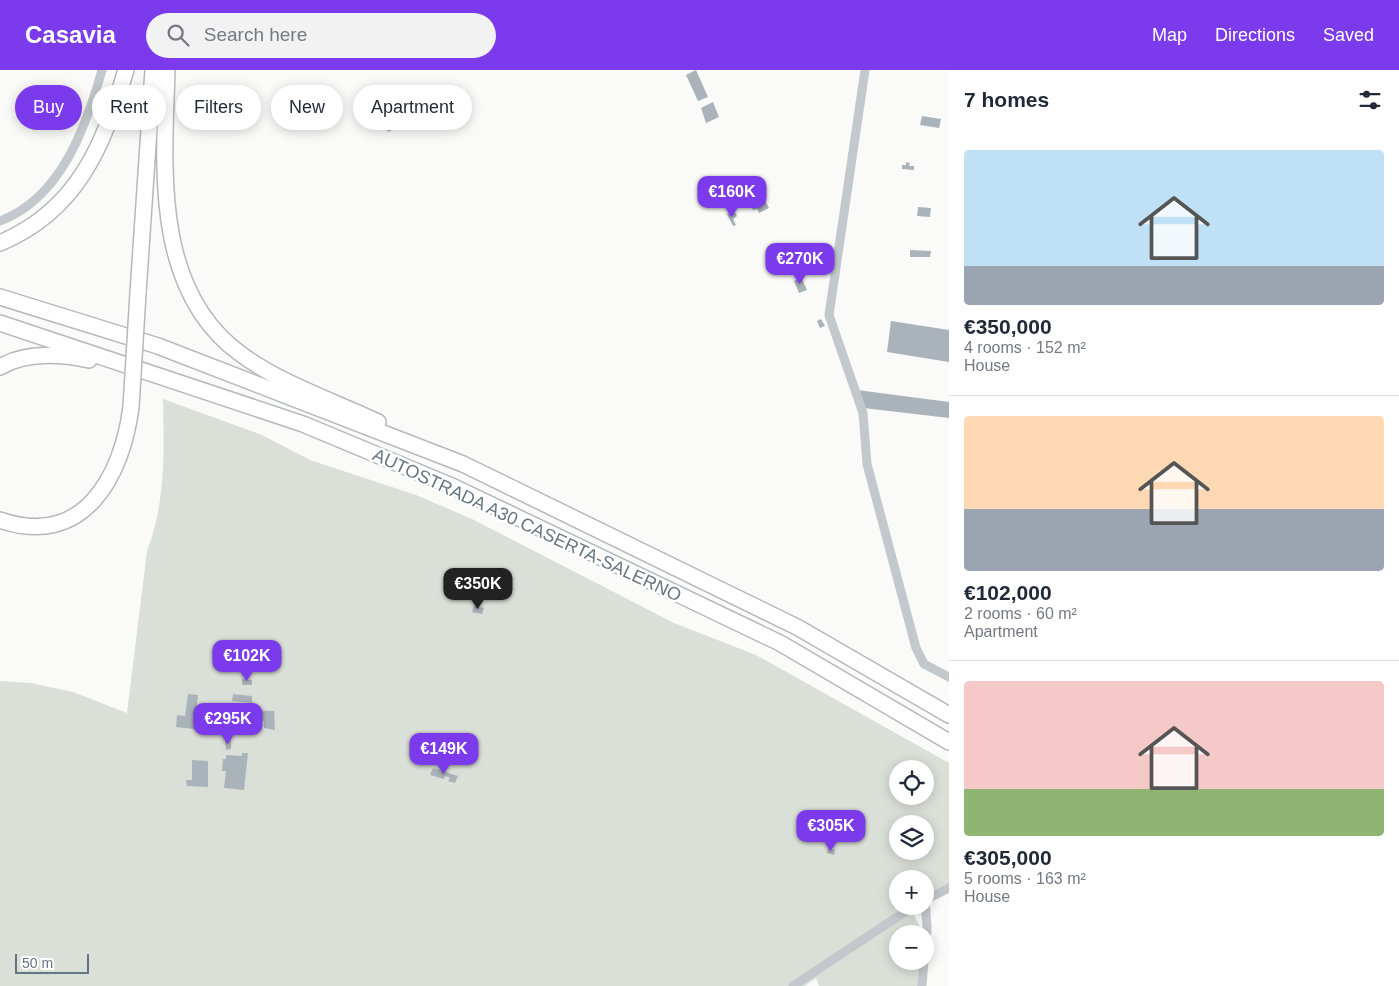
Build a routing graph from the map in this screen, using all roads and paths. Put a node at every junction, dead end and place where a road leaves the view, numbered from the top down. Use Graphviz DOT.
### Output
graph roads {
  1 [pos="102,70"];
  2 [pos="126,70"];
  3 [pos="144,70"];
  4 [pos="153,70"];
  5 [pos="166,70"];
  6 [pos="864,70"];
  7 [pos="0,220"];
  8 [pos="0,243"];
  9 [pos="133,292"];
  10 [pos="0,298"];
  11 [pos="0,323"];
  12 [pos="0,367"];
  13 [pos="127,406"];
  14 [pos="303,424"];
  15 [pos="419,447"];
  16 [pos="0,510"];
  17 [pos="0,520"];
  18 [pos="949,677"];
  19 [pos="949,715"];
  20 [pos="949,742"];
  21 [pos="949,888"];
  22 [pos="934,895"];
  23 [pos="900,915"];
  24 [pos="923,970"];
  25 [pos="793,986"];
  26 [pos="922,986"];
  1 -- 7 [label="street"];
  2 -- 8 [label="highway"];
  3 -- 9 [label="highway"];
  4 -- 9 [label="highway"];
  5 -- 15 [label="highway"];
  6 -- 18 [label="street"];
  9 -- 13 [label="highway"];
  10 -- 15 [label="highway, AUTOSTRADA A30 CASERTA-SALERNO"];
  11 -- 14 [label="highway, AUTOSTRADA A30 CASERTA-SALERNO"];
  12 -- 14 [label="highway"];
  13 -- 16 [label="highway"];
  13 -- 17 [label="highway"];
  14 -- 20 [label="highway, AUTOSTRADA A30 CASERTA-SALERNO"];
  15 -- 19 [label="highway, AUTOSTRADA A30 CASERTA-SALERNO"];
  21 -- 22 [label="street"];
  23 -- 25 [label="street"];
  24 -- 26 [label="street"];
}
